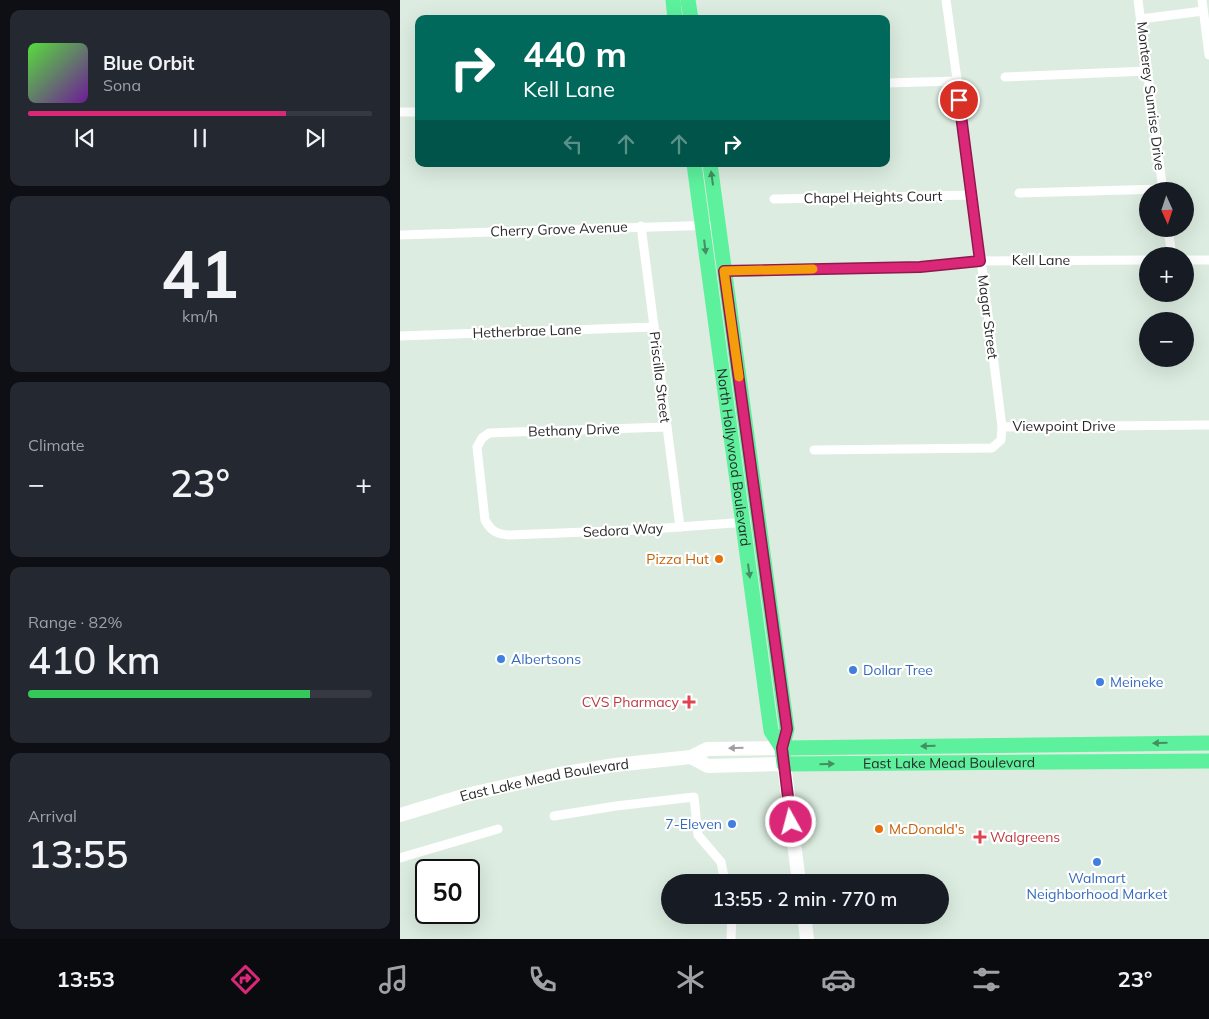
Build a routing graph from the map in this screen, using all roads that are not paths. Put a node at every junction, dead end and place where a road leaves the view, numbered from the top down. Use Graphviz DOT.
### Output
graph roads {
  1 [pos="673,0"];
  2 [pos="688,0"];
  3 [pos="946,0"];
  4 [pos="1138,0"];
  5 [pos="1202,0"];
  6 [pos="1203,11"];
  7 [pos="675,15"];
  8 [pos="690,15"];
  9 [pos="1141,19"];
  10 [pos="1209,54"];
  11 [pos="1148,71"];
  12 [pos="1004,77"];
  13 [pos="956,81"];
  14 [pos="890,83"];
  15 [pos="400,112"];
  16 [pos="415,112"];
  17 [pos="694,167"];
  18 [pos="710,167"];
  19 [pos="1162,182"];
  20 [pos="1139,190"];
  21 [pos="1019,193"];
  22 [pos="973,195"];
  23 [pos="774,200"];
  24 [pos="702,225"];
  25 [pos="718,225"];
  26 [pos="641,226"];
  27 [pos="400,235"];
  28 [pos="1139,260"];
  29 [pos="1194,260"];
  30 [pos="1209,260"];
  31 [pos="980,261"];
  32 [pos="724,271"];
  33 [pos="654,327"];
  34 [pos="400,336"];
  35 [pos="1209,425"];
  36 [pos="667,426"];
  37 [pos="1002,427"];
  38 [pos="814,450"];
  39 [pos="759,521"];
  40 [pos="743,522"];
  41 [pos="680,527"];
  42 [pos="490,528"];
  43 [pos="773,622"];
  44 [pos="757,624"];
  45 [pos="1209,743"];
  46 [pos="1101,744"];
  47 [pos="1012,745"];
  48 [pos="782,748"];
  49 [pos="691,757"];
  50 [pos="1209,761"];
  51 [pos="1064,762"];
  52 [pos="941,763"];
  53 [pos="784,764"];
  54 [pos="400,815"];
  55 [pos="554,816"];
  56 [pos="498,829"];
  57 [pos="400,858"];
  58 [pos="723,874"];
  59 [pos="798,874"];
  60 [pos="732,924"];
  61 [pos="805,924"];
  62 [pos="731,939"];
  63 [pos="807,939"];
  1 -- 7 [label="main road"];
  2 -- 8 [label="main road"];
  3 -- 13 [label="street, Magar Street"];
  4 -- 9 [label="street, Monterey Sunrise Drive"];
  5 -- 6 [label="street"];
  6 -- 9 [label="street"];
  6 -- 10 [label="street"];
  9 -- 11 [label="street, Monterey Sunrise Drive"];
  11 -- 12 [label="street"];
  11 -- 19 [label="street, Monterey Sunrise Drive"];
  13 -- 14 [label="street"];
  13 -- 22 [label="street, Magar Street"];
  15 -- 16 [label="street"];
  17 -- 24 [label="main road, North Hollywood Boulevard"];
  25 -- 18 [label="main road, North Hollywood Boulevard, one-way"];
  20 -- 21 [label="street"];
  22 -- 23 [label="street, Chapel Heights Court"];
  22 -- 31 [label="street, Magar Street"];
  24 -- 25 [label="street, Cherry Grove Avenue"];
  24 -- 26 [label="street, Cherry Grove Avenue"];
  24 -- 40 [label="main road, North Hollywood Boulevard, one-way"];
  25 -- 32 [label="main road, North Hollywood Boulevard"];
  26 -- 27 [label="street, Cherry Grove Avenue"];
  26 -- 33 [label="street, Priscilla Street"];
  28 -- 31 [label="street, Kell Lane"];
  29 -- 30 [label="street"];
  31 -- 32 [label="street, Kell Lane"];
  31 -- 37 [label="street, Magar Street"];
  32 -- 39 [label="main road, North Hollywood Boulevard"];
  33 -- 34 [label="street, Hetherbrae Lane"];
  33 -- 36 [label="street, Priscilla Street"];
  35 -- 37 [label="street, Viewpoint Drive"];
  36 -- 41 [label="street, Priscilla Street"];
  36 -- 42 [label="street, Bethany Drive"];
  37 -- 38 [label="street, Viewpoint Drive"];
  39 -- 40 [label="street, Sedora Way"];
  39 -- 43 [label="main road, North Hollywood Boulevard"];
  40 -- 41 [label="street, Sedora Way"];
  40 -- 44 [label="main road, North Hollywood Boulevard, one-way"];
  41 -- 42 [label="street, Sedora Way"];
  43 -- 44 [label="main road"];
  43 -- 48 [label="main road, North Hollywood Boulevard"];
  44 -- 48 [label="main road, North Hollywood Boulevard"];
  45 -- 46 [label="main road, East Lake Mead Boulevard, one-way"];
  46 -- 47 [label="main road, East Lake Mead Boulevard"];
  46 -- 51 [label="main road"];
  47 -- 48 [label="main road, East Lake Mead Boulevard, one-way"];
  47 -- 52 [label="main road"];
  48 -- 49 [label="main road, East Lake Mead Boulevard, one-way"];
  48 -- 53 [label="main road, North Hollywood Boulevard"];
  49 -- 53 [label="main road, East Lake Mead Boulevard"];
  49 -- 54 [label="main road, East Lake Mead Boulevard"];
  50 -- 51 [label="main road, East Lake Mead Boulevard"];
  51 -- 52 [label="main road, East Lake Mead Boulevard"];
  53 -- 52 [label="main road, East Lake Mead Boulevard, one-way"];
  53 -- 59 [label="main road, North Hollywood Boulevard"];
  55 -- 58 [label="street"];
  56 -- 57 [label="street"];
  60 -- 62 [label="street"];
  61 -- 63 [label="main road"];
}
